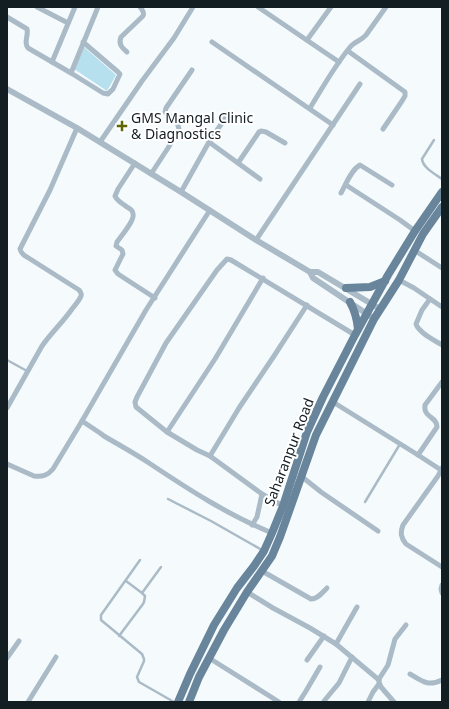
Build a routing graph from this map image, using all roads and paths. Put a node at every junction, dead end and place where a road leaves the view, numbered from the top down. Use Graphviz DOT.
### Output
graph roads {
  1 [pos="37,7"];
  2 [pos="75,7"];
  3 [pos="98,7"];
  4 [pos="140,7"];
  5 [pos="193,7"];
  6 [pos="258,7"];
  7 [pos="331,7"];
  8 [pos="386,7"];
  9 [pos="7,17"];
  10 [pos="68,23"];
  11 [pos="307,40"];
  12 [pos="83,42"];
  13 [pos="212,42"];
  14 [pos="348,51"];
  15 [pos="127,52"];
  16 [pos="52,62"];
  17 [pos="339,62"];
  18 [pos="192,70"];
  19 [pos="71,73"];
  20 [pos="360,84"];
  21 [pos="7,89"];
  22 [pos="310,108"];
  23 [pos="226,117"];
  24 [pos="333,125"];
  25 [pos="77,128"];
  26 [pos="383,128"];
  27 [pos="434,140"];
  28 [pos="100,142"];
  29 [pos="209,142"];
  30 [pos="285,143"];
  31 [pos="135,163"];
  32 [pos="238,163"];
  33 [pos="151,174"];
  34 [pos="260,179"];
  35 [pos="442,179"];
  36 [pos="346,185"];
  37 [pos="392,185"];
  38 [pos="181,192"];
  39 [pos="442,192"];
  40 [pos="341,193"];
  41 [pos="442,207"];
  42 [pos="210,210"];
  43 [pos="415,231"];
  44 [pos="256,240"];
  45 [pos="414,250"];
  46 [pos="442,268"];
  47 [pos="310,272"];
  48 [pos="263,278"];
  49 [pos="398,280"];
  50 [pos="385,281"];
  51 [pos="346,288"];
  52 [pos="155,298"];
  53 [pos="430,299"];
  54 [pos="350,302"];
  55 [pos="372,304"];
  56 [pos="307,305"];
  57 [pos="442,307"];
  58 [pos="380,309"];
  59 [pos="368,313"];
  60 [pos="374,319"];
  61 [pos="357,332"];
  62 [pos="442,345"];
  63 [pos="7,360"];
  64 [pos="27,371"];
  65 [pos="442,382"];
  66 [pos="333,402"];
  67 [pos="7,408"];
  68 [pos="82,421"];
  69 [pos="167,432"];
  70 [pos="311,433"];
  71 [pos="400,444"];
  72 [pos="418,455"];
  73 [pos="210,456"];
  74 [pos="7,464"];
  75 [pos="442,469"];
  76 [pos="301,476"];
  77 [pos="440,477"];
  78 [pos="262,494"];
  79 [pos="168,499"];
  80 [pos="365,502"];
  81 [pos="283,506"];
  82 [pos="252,525"];
  83 [pos="378,531"];
  84 [pos="272,533"];
  85 [pos="264,551"];
  86 [pos="140,560"];
  87 [pos="161,567"];
  88 [pos="442,567"];
  89 [pos="262,571"];
  90 [pos="126,581"];
  91 [pos="442,585"];
  92 [pos="327,588"];
  93 [pos="248,592"];
  94 [pos="142,593"];
  95 [pos="442,593"];
  96 [pos="357,607"];
  97 [pos="406,624"];
  98 [pos="119,636"];
  99 [pos="324,636"];
  100 [pos="19,641"];
  101 [pos="336,644"];
  102 [pos="56,657"];
  103 [pos="352,657"];
  104 [pos="7,658"];
  105 [pos="209,658"];
  106 [pos="308,660"];
  107 [pos="320,666"];
  108 [pos="410,674"];
  109 [pos="442,680"];
  110 [pos="379,682"];
  111 [pos="324,701"];
  112 [pos="28,702"];
  113 [pos="174,702"];
  114 [pos="178,702"];
  115 [pos="189,702"];
  116 [pos="279,702"];
  117 [pos="299,702"];
  118 [pos="368,702"];
  119 [pos="394,702"];
  1 -- 10 [label="street"];
  2 -- 10 [label="street"];
  3 -- 12 [label="street"];
  4 -- 15 [label="street"];
  5 -- 28 [label="street"];
  6 -- 11 [label="street"];
  7 -- 11 [label="street"];
  8 -- 14 [label="street"];
  9 -- 16 [label="street"];
  10 -- 16 [label="street"];
  11 -- 17 [label="street"];
  12 -- 19 [label="street"];
  12 -- 19 [label="street"];
  13 -- 22 [label="street"];
  14 -- 17 [label="street"];
  14 -- 26 [label="street"];
  16 -- 19 [label="street"];
  17 -- 22 [label="street"];
  18 -- 33 [label="street"];
  20 -- 24 [label="street"];
  21 -- 25 [label="street"];
  22 -- 24 [label="street"];
  23 -- 29 [label="street"];
  24 -- 44 [label="street"];
  25 -- 28 [label="street"];
  25 -- 64 [label="street"];
  27 -- 35 [label="lane"];
  28 -- 31 [label="street"];
  29 -- 32 [label="street"];
  29 -- 38 [label="street"];
  30 -- 32 [label="street"];
  31 -- 33 [label="street"];
  31 -- 52 [label="street"];
  32 -- 34 [label="street"];
  33 -- 38 [label="street"];
  36 -- 37 [label="street"];
  36 -- 40 [label="street"];
  36 -- 43 [label="street"];
  38 -- 42 [label="street"];
  39 -- 43 [label="main road, Saharanpur Road"];
  41 -- 45 [label="main road, Saharanpur Road"];
  42 -- 44 [label="street"];
  42 -- 52 [label="street"];
  43 -- 50 [label="main road, Saharanpur Road"];
  44 -- 47 [label="street"];
  45 -- 46 [label="street"];
  45 -- 49 [label="main road, Saharanpur Road"];
  47 -- 51 [label="street"];
  47 -- 54 [label="street"];
  48 -- 56 [label="street"];
  48 -- 69 [label="street"];
  48 -- 69 [label="street"];
  49 -- 53 [label="street"];
  49 -- 58 [label="main road, Saharanpur Road"];
  50 -- 51 [label="main road"];
  50 -- 55 [label="main road, Saharanpur Road"];
  51 -- 55 [label="street"];
  52 -- 68 [label="street"];
  53 -- 57 [label="street"];
  53 -- 62 [label="street"];
  54 -- 59 [label="street"];
  54 -- 61 [label="main road"];
  55 -- 58 [label="street"];
  55 -- 59 [label="main road, Saharanpur Road"];
  56 -- 61 [label="street"];
  56 -- 73 [label="street"];
  58 -- 60 [label="main road, Saharanpur Road"];
  59 -- 60 [label="street"];
  59 -- 61 [label="main road, Saharanpur Road"];
  60 -- 66 [label="main road, Saharanpur Road"];
  61 -- 70 [label="main road, Saharanpur Road"];
  63 -- 64 [label="lane"];
  64 -- 67 [label="street"];
  65 -- 72 [label="street"];
  66 -- 70 [label="main road, Saharanpur Road"];
  66 -- 71 [label="street"];
  68 -- 74 [label="street"];
  68 -- 82 [label="street"];
  69 -- 73 [label="street"];
  70 -- 76 [label="main road, Saharanpur Road"];
  70 -- 81 [label="main road, Saharanpur Road"];
  71 -- 72 [label="street"];
  71 -- 80 [label="lane"];
  72 -- 75 [label="street"];
  73 -- 78 [label="street"];
  75 -- 77 [label="street"];
  76 -- 83 [label="street"];
  76 -- 89 [label="main road, Saharanpur Road"];
  77 -- 88 [label="street"];
  78 -- 81 [label="street"];
  78 -- 82 [label="street"];
  79 -- 85 [label="lane"];
  81 -- 84 [label="main road, Saharanpur Road"];
  82 -- 84 [label="street"];
  84 -- 85 [label="main road, Saharanpur Road"];
  85 -- 114 [label="main road, Saharanpur Road"];
  86 -- 90 [label="lane"];
  87 -- 94 [label="lane"];
  89 -- 92 [label="street"];
  89 -- 93 [label="main road, Saharanpur Road"];
  90 -- 94 [label="lane"];
  90 -- 98 [label="lane"];
  91 -- 95 [label="street"];
  93 -- 99 [label="street"];
  93 -- 105 [label="main road, Saharanpur Road"];
  94 -- 98 [label="lane"];
  96 -- 101 [label="street"];
  97 -- 110 [label="street"];
  98 -- 113 [label="lane"];
  99 -- 101 [label="street"];
  99 -- 106 [label="street"];
  100 -- 104 [label="street"];
  101 -- 103 [label="street"];
  102 -- 112 [label="street"];
  103 -- 110 [label="street"];
  103 -- 111 [label="street"];
  105 -- 115 [label="main road, Saharanpur Road"];
  105 -- 116 [label="street"];
  107 -- 117 [label="street"];
  108 -- 109 [label="street"];
  110 -- 118 [label="street"];
  110 -- 119 [label="street"];
}
